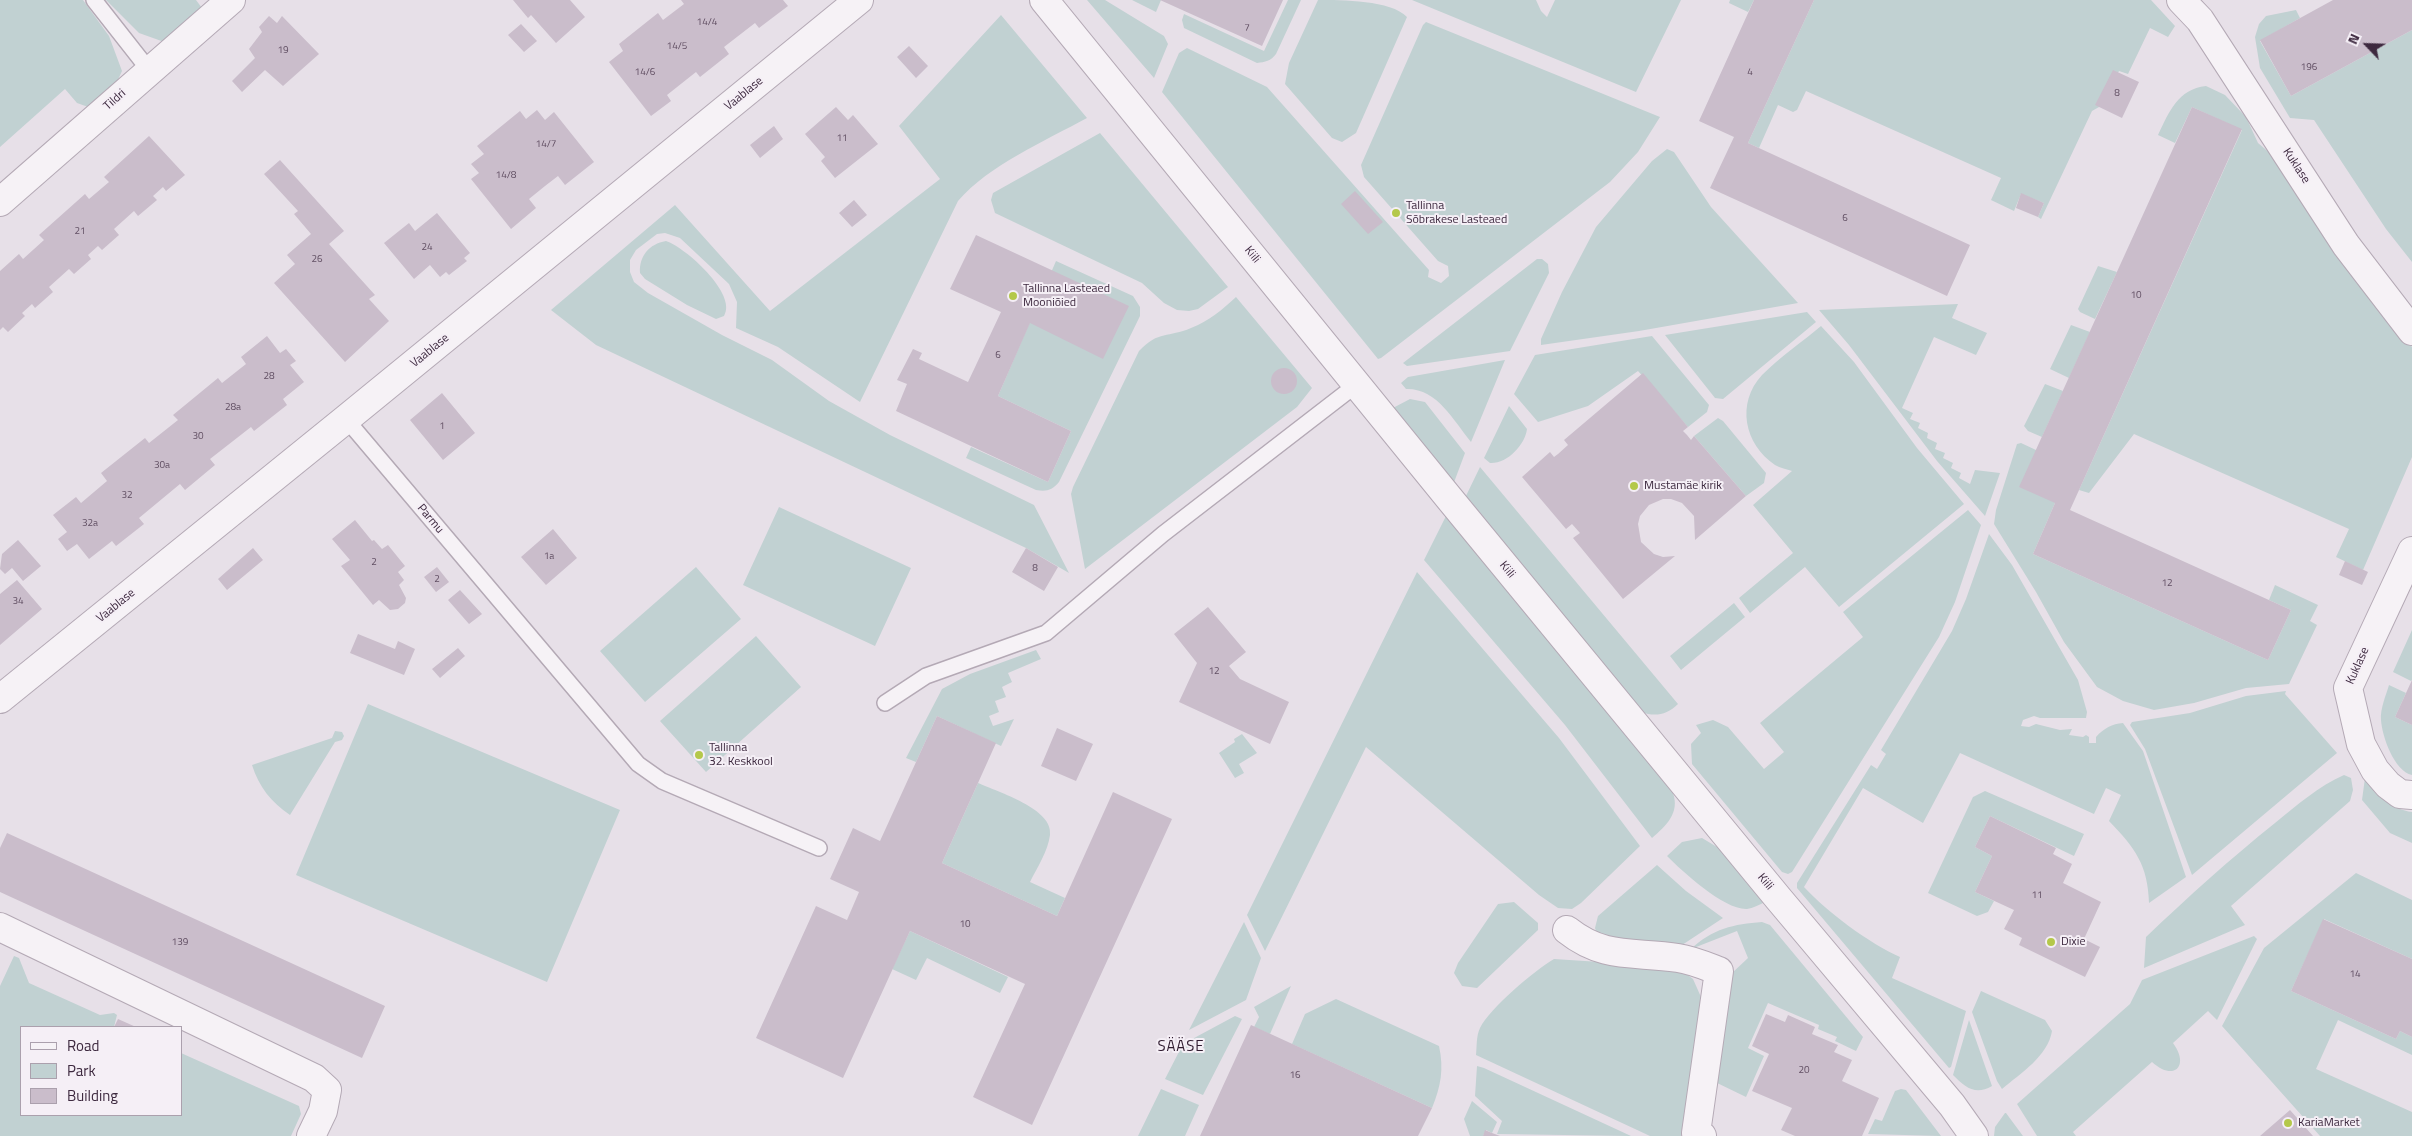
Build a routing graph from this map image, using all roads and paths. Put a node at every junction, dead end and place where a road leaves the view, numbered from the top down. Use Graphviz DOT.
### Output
graph roads {
  1 [pos="94,0"];
  2 [pos="231,0"];
  3 [pos="859,0"];
  4 [pos="1044,0"];
  5 [pos="2181,0"];
  6 [pos="149,70"];
  7 [pos="0,202"];
  8 [pos="2412,331"];
  9 [pos="1356,385"];
  10 [pos="346,419"];
  11 [pos="2412,551"];
  12 [pos="0,699"];
  13 [pos="885,702"];
  14 [pos="2412,796"];
  15 [pos="819,848"];
  16 [pos="0,928"];
  17 [pos="1567,930"];
  18 [pos="1969,1134"];
  19 [pos="311,1136"];
  20 [pos="1702,1136"];
  1 -- 6 [label="lane"];
  2 -- 6 [label="street, Tildri"];
  3 -- 10 [label="street, Vaablase"];
  4 -- 9 [label="street, Kiili"];
  5 -- 8 [label="street, Kuklase"];
  6 -- 7 [label="street, Tildri"];
  9 -- 13 [label="lane"];
  9 -- 18 [label="street, Kiili"];
  10 -- 12 [label="street, Vaablase"];
  10 -- 15 [label="lane, Parmu"];
  11 -- 14 [label="street, Kuklase"];
  16 -- 19 [label="street"];
  17 -- 20 [label="street"];
}
